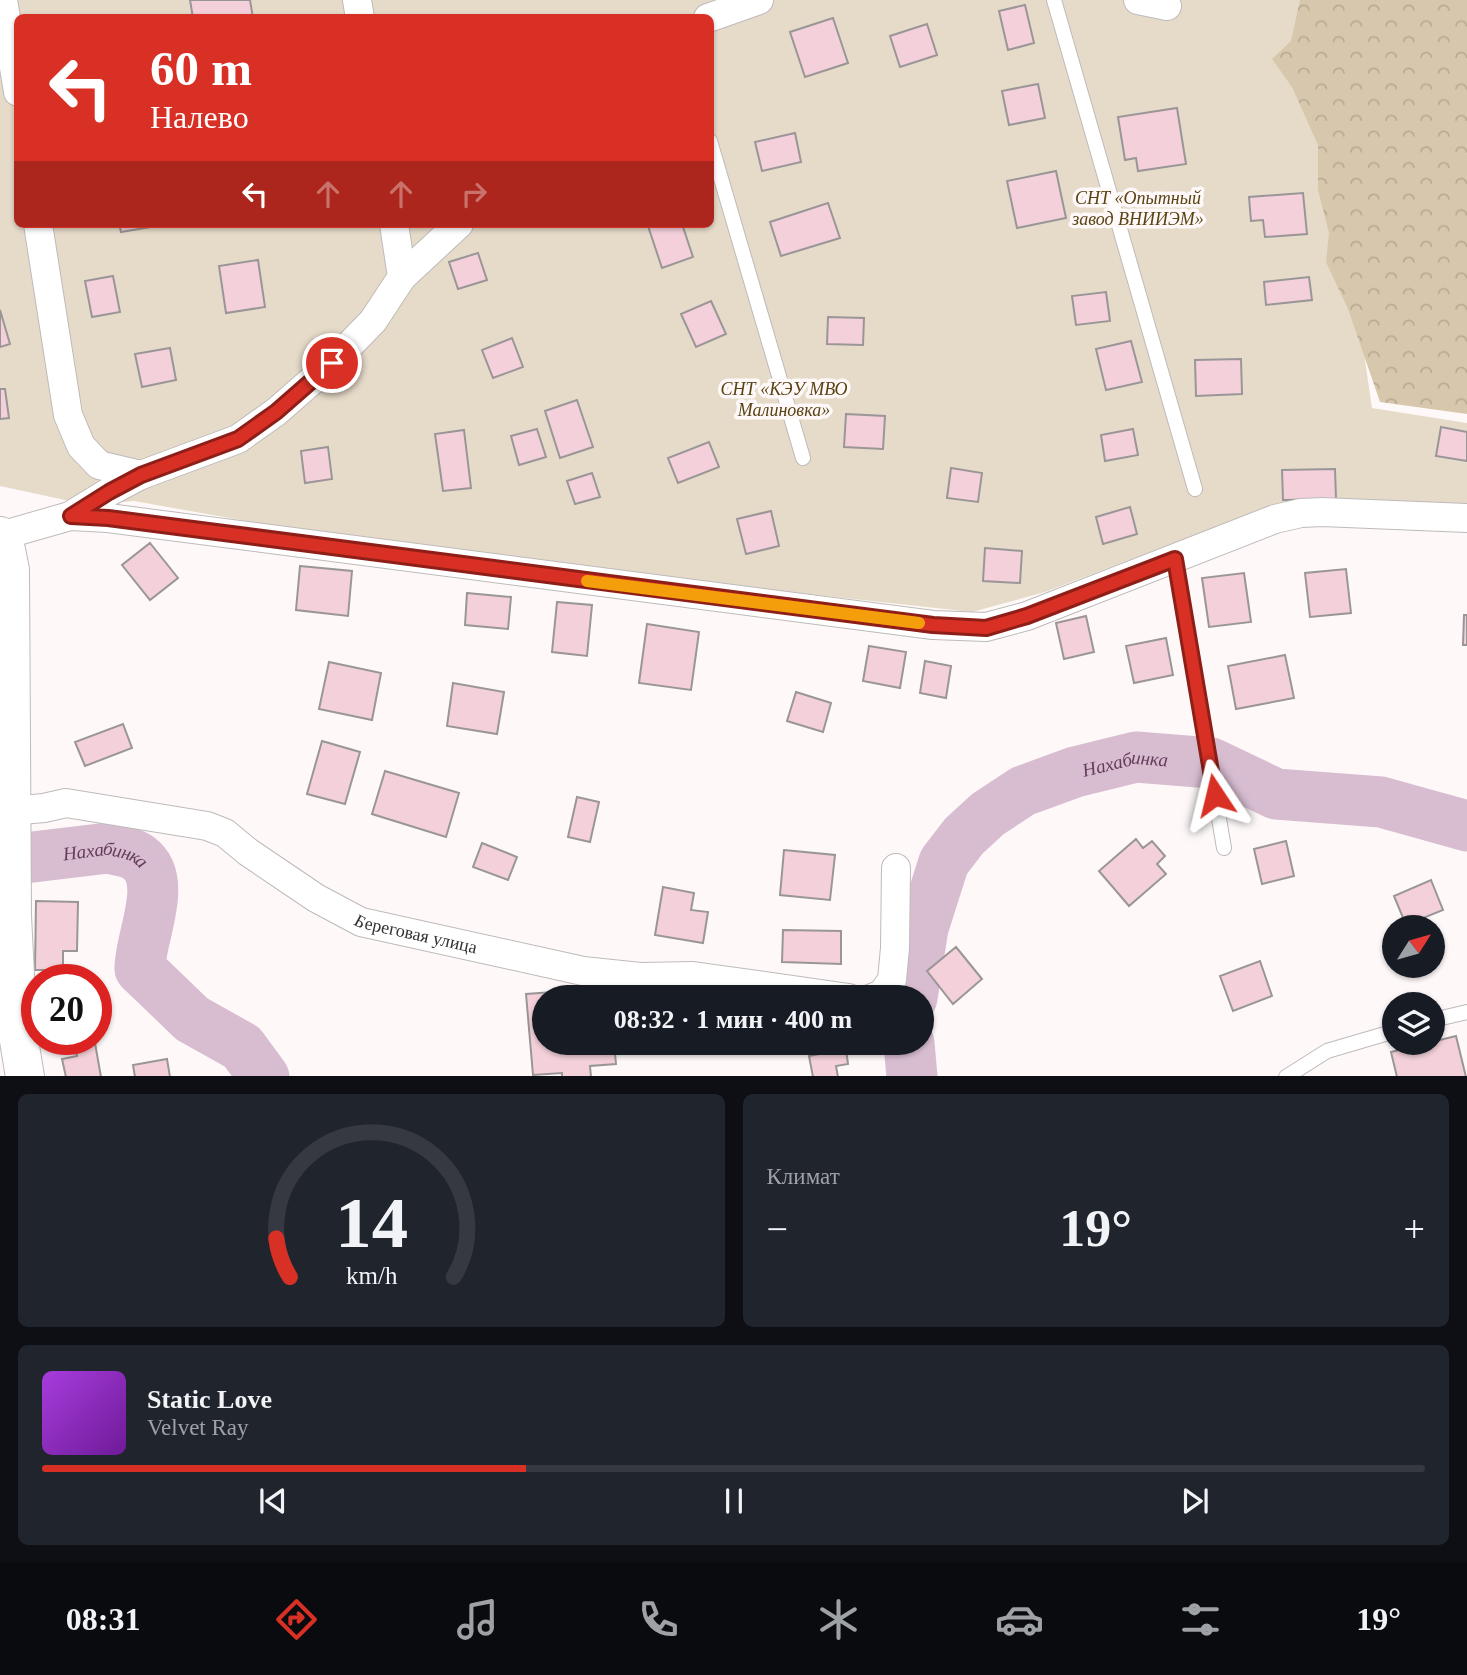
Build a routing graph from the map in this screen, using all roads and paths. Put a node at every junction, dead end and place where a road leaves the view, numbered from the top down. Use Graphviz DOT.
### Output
graph roads {
  1 [pos="3,0"];
  2 [pos="759,0"];
  3 [pos="1054,0"];
  4 [pos="1138,0"];
  5 [pos="1167,6"];
  6 [pos="712,10"];
  7 [pos="14,67"];
  8 [pos="714,155"];
  9 [pos="39,228"];
  10 [pos="395,228"];
  11 [pos="454,228"];
  12 [pos="402,277"];
  13 [pos="803,458"];
  14 [pos="141,475"];
  15 [pos="1195,489"];
  16 [pos="71,516"];
  17 [pos="1467,519"];
  18 [pos="0,536"];
  19 [pos="1175,559"];
  20 [pos="7,817"];
  21 [pos="1224,848"];
  22 [pos="896,868"];
  23 [pos="7,978"];
  24 [pos="757,985"];
  25 [pos="888,985"];
  26 [pos="1467,1012"];
  27 [pos="1445,1017"];
  28 [pos="1382,1035"];
  29 [pos="25,1076"];
  30 [pos="1286,1076"];
  1 -- 7 [label="street"];
  2 -- 6 [label="street"];
  3 -- 15 [label="lane"];
  4 -- 5 [label="street"];
  8 -- 13 [label="lane"];
  9 -- 14 [label="street"];
  10 -- 12 [label="street"];
  11 -- 12 [label="street"];
  12 -- 14 [label="street"];
  14 -- 16 [label="street"];
  16 -- 18 [label="street"];
  16 -- 19 [label="street"];
  17 -- 19 [label="street"];
  18 -- 20 [label="street"];
  19 -- 21 [label="lane"];
  20 -- 23 [label="street"];
  20 -- 24 [label="street, Береговая улица"];
  22 -- 25 [label="street"];
  23 -- 29 [label="street"];
  26 -- 27 [label="lane"];
  28 -- 30 [label="lane"];
}
